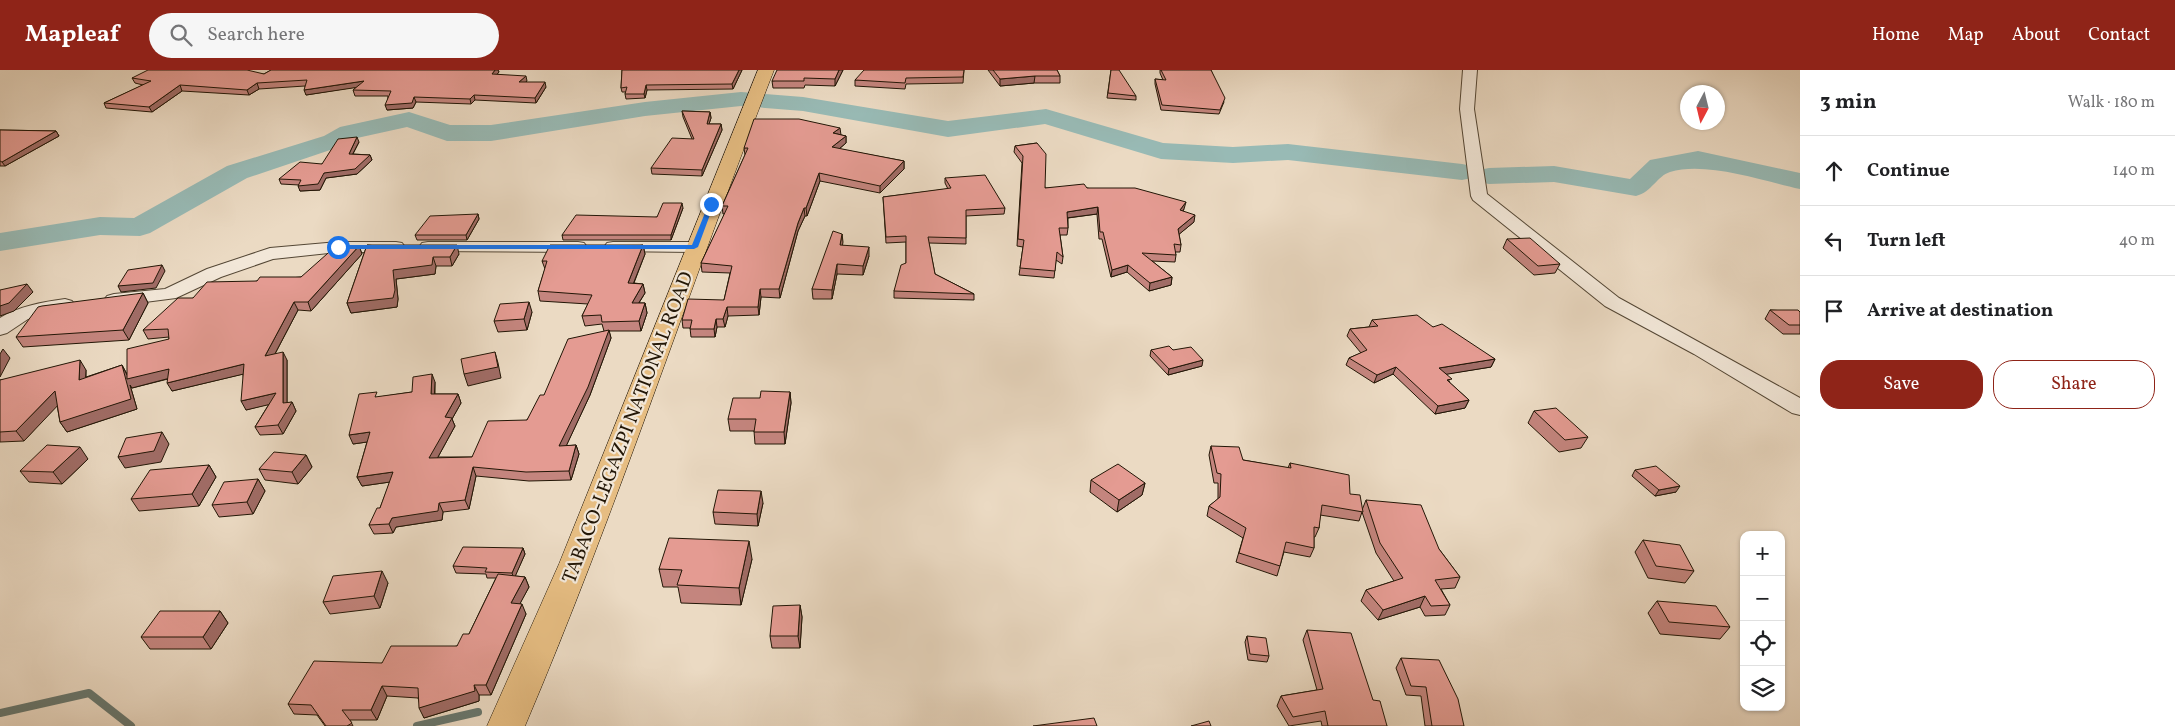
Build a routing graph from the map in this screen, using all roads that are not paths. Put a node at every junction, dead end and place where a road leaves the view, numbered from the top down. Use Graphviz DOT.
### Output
graph roads {
  1 [pos="766,70"];
  2 [pos="1470,70"];
  3 [pos="694,247"];
  4 [pos="0,329"];
  5 [pos="1800,408"];
  6 [pos="506,726"];
  1 -- 3 [label="main road, TABACO-LEGAZPI NATIONAL ROAD"];
  2 -- 5 [label="street"];
  3 -- 4 [label="street"];
  3 -- 6 [label="main road, TABACO-LEGAZPI NATIONAL ROAD"];
}
